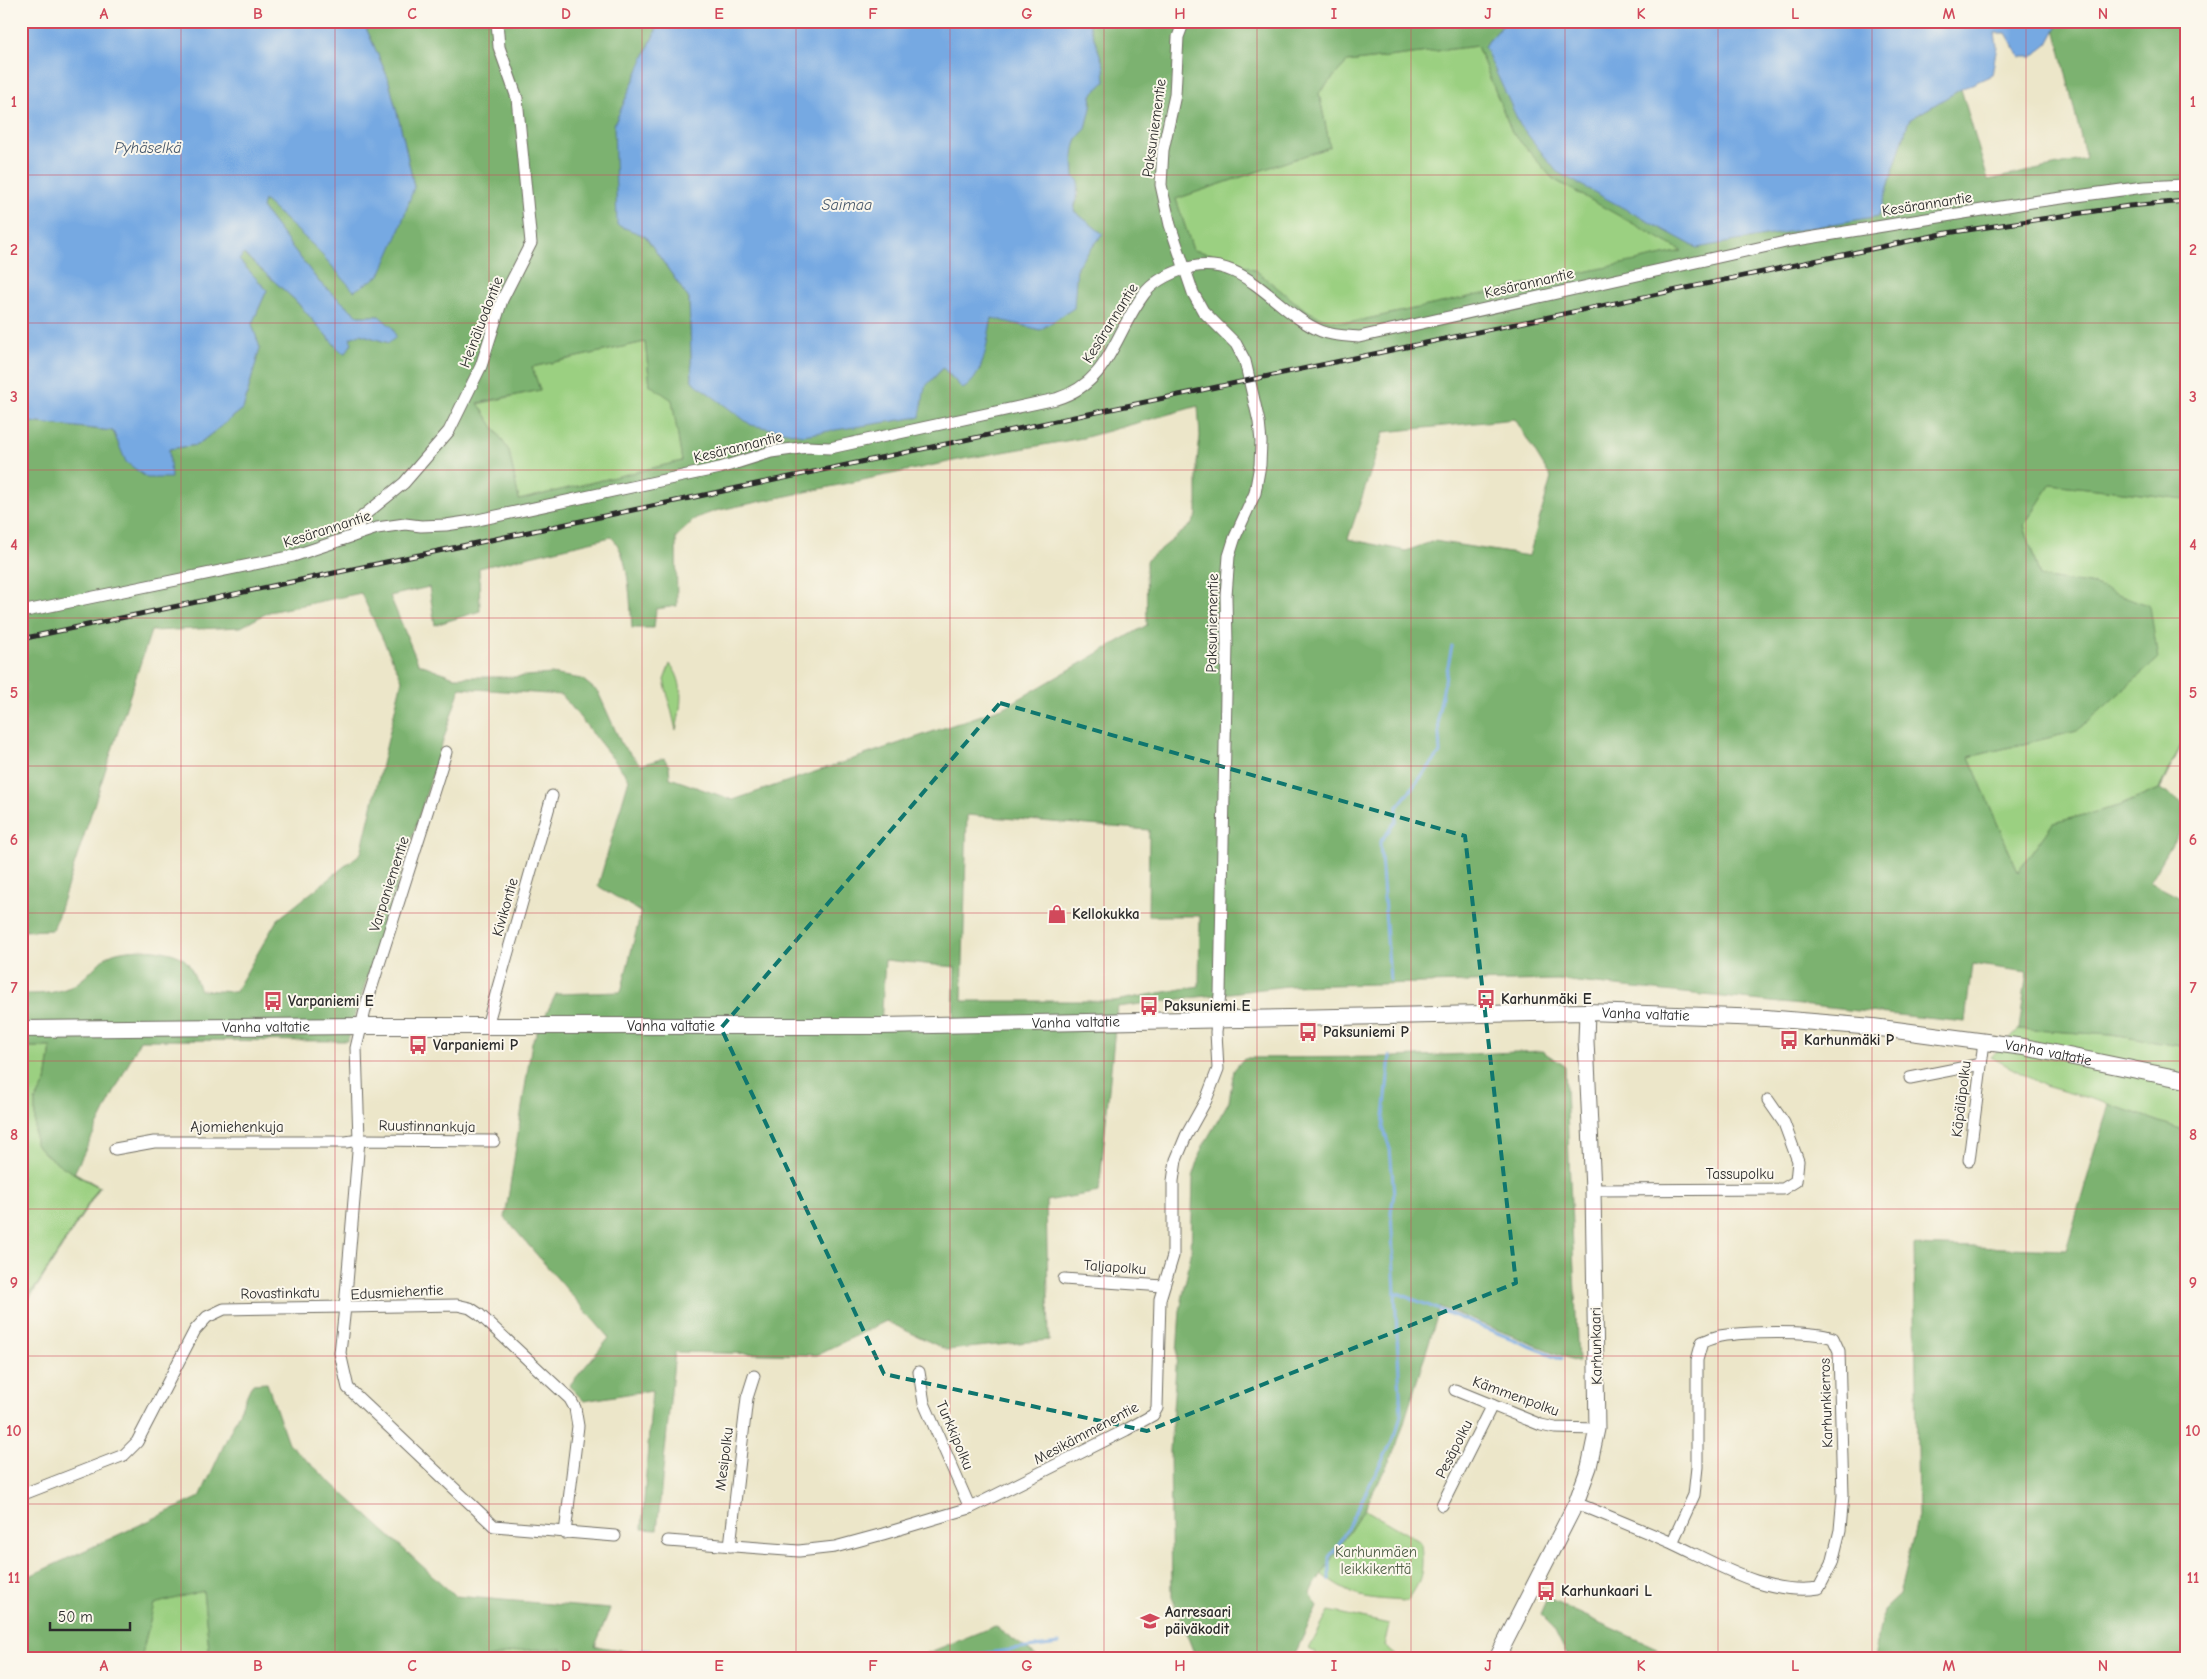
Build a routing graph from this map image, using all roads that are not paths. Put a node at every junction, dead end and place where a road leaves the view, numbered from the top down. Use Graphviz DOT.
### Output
graph roads {
  1 [pos="497,21"];
  2 [pos="1184,21"];
  3 [pos="2186,185"];
  4 [pos="1184,268"];
  5 [pos="353,536"];
  6 [pos="21,612"];
  7 [pos="446,752"];
  8 [pos="552,796"];
  9 [pos="1587,1012"];
  10 [pos="1218,1019"];
  11 [pos="361,1026"];
  12 [pos="487,1026"];
  13 [pos="21,1029"];
  14 [pos="1984,1042"];
  15 [pos="1981,1064"];
  16 [pos="1910,1078"];
  17 [pos="2186,1080"];
  18 [pos="1768,1100"];
  19 [pos="359,1140"];
  20 [pos="494,1141"];
  21 [pos="115,1148"];
  22 [pos="1969,1160"];
  23 [pos="1594,1190"];
  24 [pos="1064,1279"];
  25 [pos="1163,1286"];
  26 [pos="345,1307"];
  27 [pos="919,1372"];
  28 [pos="754,1376"];
  29 [pos="1456,1390"];
  30 [pos="1492,1405"];
  31 [pos="1597,1429"];
  32 [pos="21,1495"];
  33 [pos="1576,1503"];
  34 [pos="1442,1505"];
  35 [pos="970,1508"];
  36 [pos="565,1533"];
  37 [pos="615,1536"];
  38 [pos="668,1541"];
  39 [pos="1672,1543"];
  40 [pos="730,1546"];
  41 [pos="1501,1651"];
  1 -- 5 [label="street, Heinäluodontie"];
  2 -- 4 [label="street, Paksuniementie"];
  3 -- 4 [label="street, Kesärannantie"];
  4 -- 5 [label="street, Kesärannantie"];
  4 -- 10 [label="street, Paksuniementie"];
  5 -- 6 [label="street, Kesärannantie"];
  7 -- 11 [label="street, Varpaniementie"];
  8 -- 12 [label="street, Kivikontie"];
  9 -- 10 [label="main road, Vanha valtatie"];
  9 -- 14 [label="main road, Vanha valtatie"];
  9 -- 23 [label="street, Karhunkaari"];
  10 -- 12 [label="main road, Vanha valtatie"];
  10 -- 25 [label="street, Mesikämmenentie"];
  11 -- 12 [label="main road, Vanha valtatie"];
  11 -- 13 [label="main road, Vanha valtatie"];
  11 -- 19 [label="street"];
  14 -- 15 [label="street, Käpäläpolku"];
  14 -- 17 [label="main road, Vanha valtatie"];
  15 -- 16 [label="street"];
  15 -- 22 [label="street, Käpäläpolku"];
  18 -- 23 [label="street, Tassupolku"];
  19 -- 20 [label="street, Ruustinnankuja"];
  19 -- 21 [label="street, Ajomiehenkuja"];
  19 -- 26 [label="street"];
  23 -- 31 [label="street, Karhunkaari"];
  24 -- 25 [label="street, Taljapolku"];
  25 -- 35 [label="street, Mesikämmenentie"];
  26 -- 32 [label="street, Rovastinkatu"];
  26 -- 36 [label="street, Edusmiehentie"];
  26 -- 36 [label="street, Edusmiehentie"];
  27 -- 35 [label="street, Turkkipolku"];
  28 -- 40 [label="street, Mesipolku"];
  29 -- 30 [label="street, Kämmenpolku"];
  30 -- 31 [label="street, Kämmenpolku"];
  30 -- 34 [label="street, Pesäpolku"];
  31 -- 33 [label="street, Karhunkaari"];
  33 -- 39 [label="street, Karhunkierros"];
  33 -- 41 [label="street, Karhunkaari"];
  35 -- 40 [label="street, Mesikämmenentie"];
  36 -- 37 [label="street, Edusmiehentie"];
  38 -- 40 [label="street, Mesikämmenentie"];
  39 -- 39 [label="street, Karhunkierros"];
}
